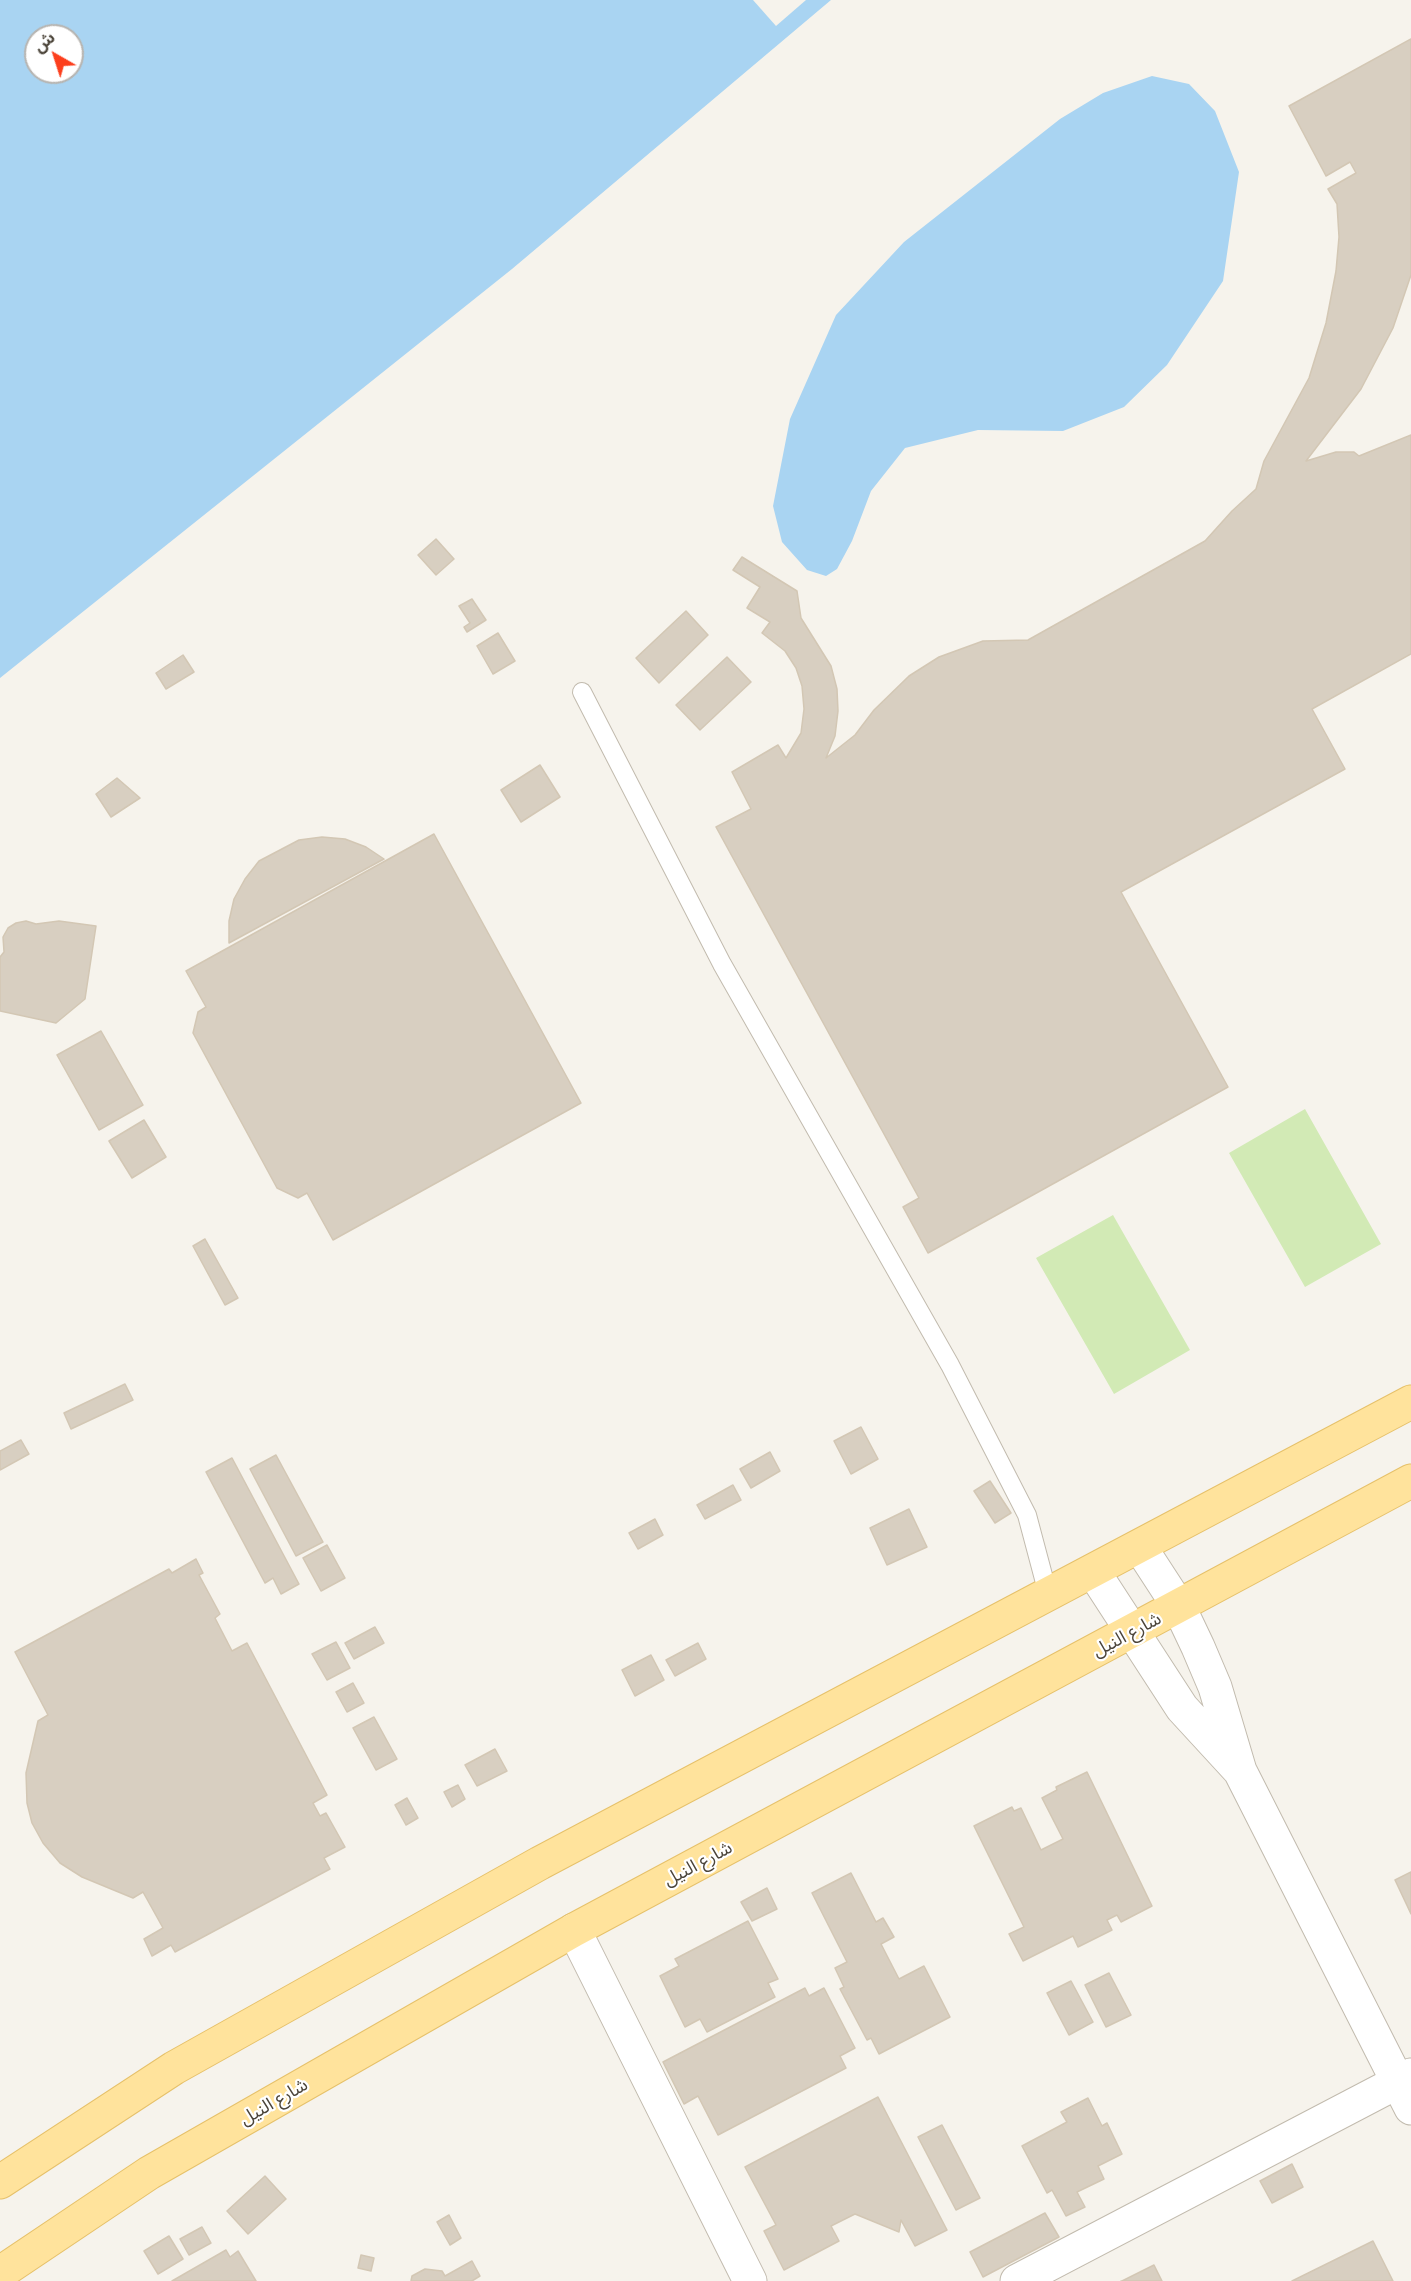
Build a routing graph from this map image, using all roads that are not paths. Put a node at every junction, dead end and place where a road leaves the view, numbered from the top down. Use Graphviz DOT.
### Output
graph roads {
  1 [pos="582,692"];
  2 [pos="1411,1402"];
  3 [pos="1411,1481"];
  4 [pos="1140,1547"];
  5 [pos="1093,1571"];
  6 [pos="1048,1594"];
  7 [pos="1179,1607"];
  8 [pos="1132,1633"];
  9 [pos="1240,1771"];
  10 [pos="574,1930"];
  11 [pos="1406,2088"];
  12 [pos="0,2182"];
  13 [pos="0,2273"];
  14 [pos="750,2281"];
  15 [pos="1017,2281"];
  1 -- 6 [label="lane"];
  2 -- 4 [label="main road"];
  3 -- 7 [label="main road, شارع النيل"];
  4 -- 5 [label="main road"];
  4 -- 7 [label="street"];
  5 -- 6 [label="main road"];
  5 -- 8 [label="street"];
  6 -- 12 [label="main road"];
  7 -- 8 [label="main road, شارع النيل"];
  7 -- 9 [label="street"];
  8 -- 9 [label="street"];
  8 -- 10 [label="main road, شارع النيل"];
  9 -- 11 [label="street"];
  10 -- 13 [label="main road, شارع النيل"];
  10 -- 14 [label="street"];
  11 -- 15 [label="street"];
}
